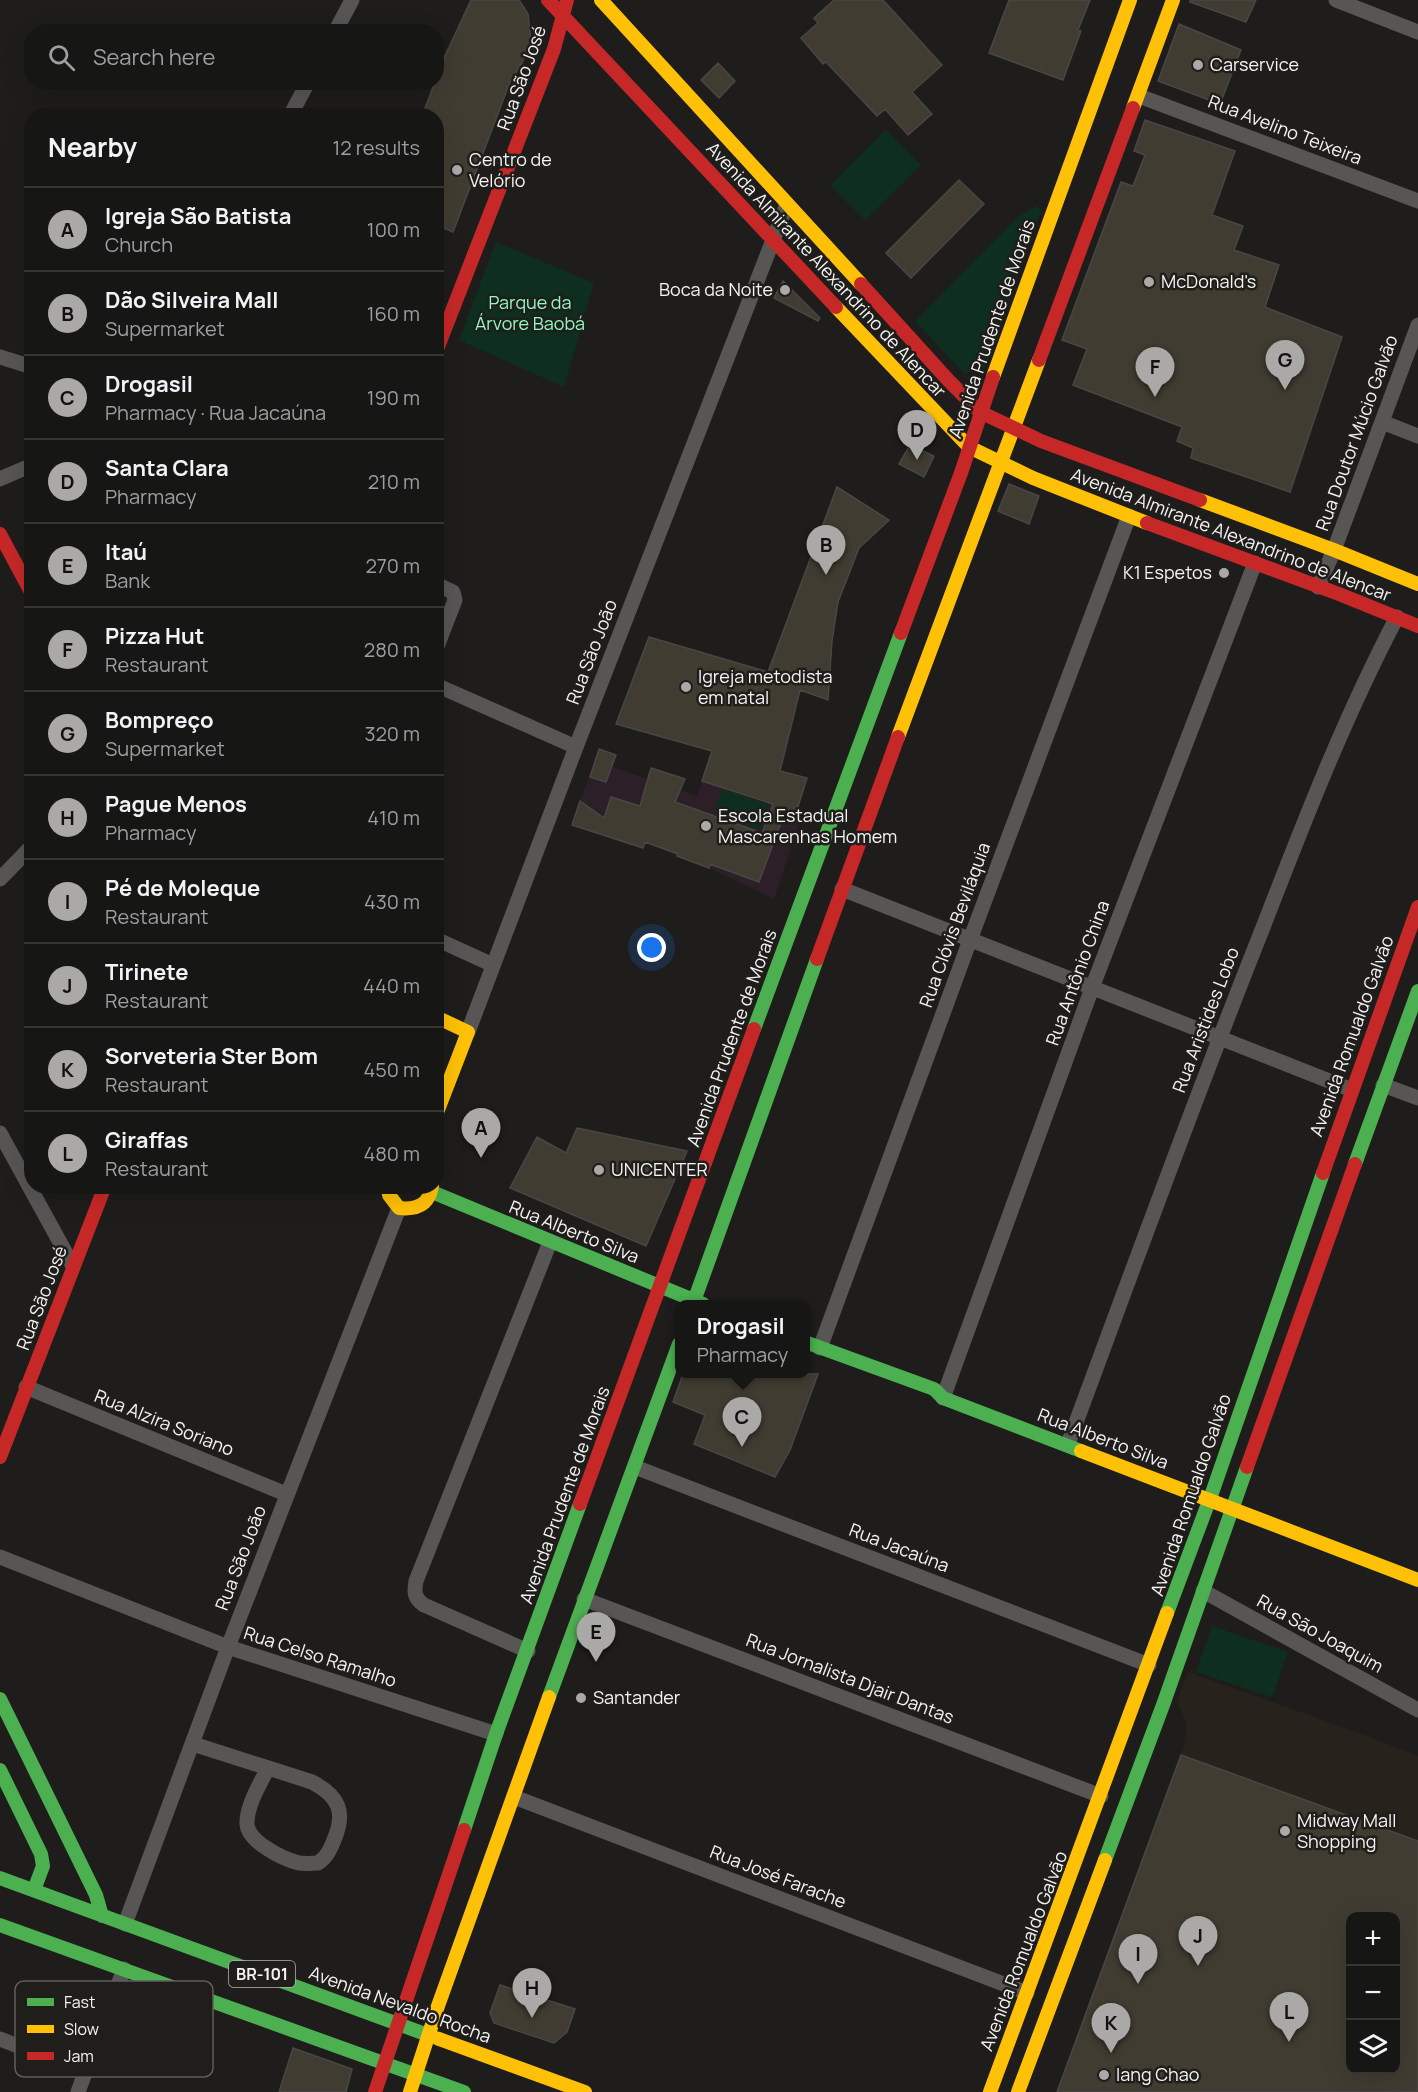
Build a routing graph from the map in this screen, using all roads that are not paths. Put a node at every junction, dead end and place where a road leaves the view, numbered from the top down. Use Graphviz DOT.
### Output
graph roads {
  1 [pos="352,0"];
  2 [pos="548,0"];
  3 [pos="567,0"];
  4 [pos="601,0"];
  5 [pos="1130,0"];
  6 [pos="1173,0"];
  7 [pos="1336,0"];
  8 [pos="563,18"];
  9 [pos="338,24"];
  10 [pos="1418,32"];
  11 [pos="304,90"];
  12 [pos="1139,96"];
  13 [pos="696,102"];
  14 [pos="294,108"];
  15 [pos="677,124"];
  16 [pos="1418,201"];
  17 [pos="787,204"];
  18 [pos="774,240"];
  19 [pos="1418,326"];
  20 [pos="444,331"];
  21 [pos="4,354"];
  22 [pos="24,363"];
  23 [pos="980,412"];
  24 [pos="1382,422"];
  25 [pos="1014,428"];
  26 [pos="1418,436"];
  27 [pos="969,447"];
  28 [pos="1000,464"];
  29 [pos="24,468"];
  30 [pos="0,479"];
  31 [pos="1129,516"];
  32 [pos="0,534"];
  33 [pos="1334,550"];
  34 [pos="1254,563"];
  35 [pos="24,579"];
  36 [pos="1418,584"];
  37 [pos="1318,587"];
  38 [pos="444,588"];
  39 [pos="1397,617"];
  40 [pos="1418,626"];
  41 [pos="444,628"];
  42 [pos="444,689"];
  43 [pos="576,747"];
  44 [pos="24,854"];
  45 [pos="0,879"];
  46 [pos="842,889"];
  47 [pos="1418,907"];
  48 [pos="970,940"];
  49 [pos="444,943"];
  50 [pos="493,965"];
  51 [pos="1092,988"];
  52 [pos="1418,991"];
  53 [pos="444,1021"];
  54 [pos="468,1032"];
  55 [pos="1219,1038"];
  56 [pos="1383,1085"];
  57 [pos="1352,1090"];
  58 [pos="444,1094"];
  59 [pos="1418,1098"];
  60 [pos="0,1133"];
  61 [pos="24,1177"];
  62 [pos="33,1194"];
  63 [pos="102,1194"];
  64 [pos="389,1194"];
  65 [pos="432,1198"];
  66 [pos="399,1208"];
  67 [pos="491,1231"];
  68 [pos="548,1248"];
  69 [pos="73,1266"];
  70 [pos="659,1292"];
  71 [pos="687,1300"];
  72 [pos="698,1300"];
  73 [pos="675,1304"];
  74 [pos="810,1344"];
  75 [pos="820,1348"];
  76 [pos="675,1355"];
  77 [pos="810,1356"];
  78 [pos="26,1387"];
  79 [pos="943,1398"];
  80 [pos="1068,1444"];
  81 [pos="0,1457"];
  82 [pos="635,1467"];
  83 [pos="286,1494"];
  84 [pos="1209,1500"];
  85 [pos="1233,1508"];
  86 [pos="0,1557"];
  87 [pos="1418,1580"];
  88 [pos="1203,1591"];
  89 [pos="585,1599"];
  90 [pos="228,1647"];
  91 [pos="528,1651"];
  92 [pos="1149,1665"];
  93 [pos="0,1699"];
  94 [pos="1418,1710"];
  95 [pos="496,1734"];
  96 [pos="193,1743"];
  97 [pos="268,1768"];
  98 [pos="0,1770"];
  99 [pos="1101,1796"];
  100 [pos="514,1797"];
  101 [pos="0,1878"];
  102 [pos="34,1890"];
  103 [pos="102,1916"];
  104 [pos="126,1923"];
  105 [pos="0,1925"];
  106 [pos="124,1970"];
  107 [pos="120,1981"];
  108 [pos="155,1981"];
  109 [pos="1027,1994"];
  110 [pos="213,2002"];
  111 [pos="398,2024"];
  112 [pos="428,2034"];
  113 [pos="0,2039"];
  114 [pos="15,2045"];
  115 [pos="385,2064"];
  116 [pos="415,2075"];
  117 [pos="82,2077"];
  118 [pos="78,2092"];
  119 [pos="375,2092"];
  120 [pos="410,2092"];
  121 [pos="464,2092"];
  122 [pos="585,2092"];
  123 [pos="990,2092"];
  124 [pos="1018,2092"];
  1 -- 9 [label="street"];
  2 -- 8 [label="main road, Avenida Almirante Alexandrino de Alencar"];
  3 -- 8 [label="main road, Rua São José"];
  4 -- 13 [label="main road, Avenida Almirante Alexandrino de Alencar"];
  5 -- 23 [label="main road, Avenida Prudente de Morais"];
  6 -- 12 [label="main road"];
  7 -- 10 [label="street"];
  8 -- 15 [label="main road, Avenida Almirante Alexandrino de Alencar"];
  8 -- 20 [label="main road, Rua São José"];
  11 -- 14 [label="street"];
  12 -- 16 [label="street, Rua Avelino Teixeira"];
  12 -- 25 [label="main road"];
  13 -- 15 [label="main road"];
  13 -- 17 [label="main road, Avenida Almirante Alexandrino de Alencar"];
  15 -- 18 [label="main road, Avenida Almirante Alexandrino de Alencar"];
  17 -- 18 [label="street, Rua São João"];
  17 -- 23 [label="main road, Avenida Almirante Alexandrino de Alencar"];
  18 -- 27 [label="main road, Avenida Almirante Alexandrino de Alencar"];
  18 -- 43 [label="street, Rua São João"];
  19 -- 24 [label="street, Rua Doutor Múcio Galvão"];
  21 -- 22 [label="street"];
  23 -- 25 [label="main road, Avenida Almirante Alexandrino de Alencar"];
  23 -- 27 [label="main road, Avenida Prudente de Morais"];
  24 -- 26 [label="street"];
  24 -- 33 [label="street, Rua Doutor Múcio Galvão"];
  25 -- 28 [label="main road"];
  25 -- 33 [label="main road, Avenida Almirante Alexandrino de Alencar"];
  27 -- 28 [label="main road, Avenida Almirante Alexandrino de Alencar"];
  27 -- 70 [label="main road, Avenida Prudente de Morais"];
  28 -- 31 [label="main road, Avenida Almirante Alexandrino de Alencar"];
  28 -- 46 [label="main road"];
  29 -- 30 [label="street"];
  31 -- 34 [label="main road, Avenida Almirante Alexandrino de Alencar"];
  31 -- 48 [label="street, Rua Clóvis Beviláquia"];
  32 -- 35 [label="main road"];
  33 -- 36 [label="main road, Avenida Almirante Alexandrino de Alencar"];
  33 -- 37 [label="street, Rua Doutor Múcio Galvão"];
  34 -- 37 [label="main road, Avenida Almirante Alexandrino de Alencar"];
  34 -- 51 [label="street, Rua Antônio China"];
  37 -- 39 [label="main road, Avenida Almirante Alexandrino de Alencar"];
  38 -- 41 [label="street"];
  39 -- 40 [label="main road, Avenida Almirante Alexandrino de Alencar"];
  39 -- 55 [label="street, Rua Aristides Lobo"];
  42 -- 43 [label="street"];
  43 -- 50 [label="street, Rua São João"];
  44 -- 45 [label="street"];
  46 -- 48 [label="street"];
  46 -- 72 [label="main road"];
  47 -- 57 [label="main road, Avenida Romualdo Galvão"];
  48 -- 51 [label="street"];
  48 -- 75 [label="street, Rua Clóvis Beviláquia"];
  49 -- 50 [label="street"];
  50 -- 54 [label="street, Rua São João"];
  51 -- 55 [label="street"];
  51 -- 79 [label="street, Rua Antônio China"];
  52 -- 56 [label="main road"];
  53 -- 54 [label="main road"];
  54 -- 58 [label="main road, Rua São João"];
  55 -- 57 [label="street"];
  55 -- 80 [label="street, Rua Aristides Lobo"];
  56 -- 59 [label="street"];
  56 -- 85 [label="main road"];
  57 -- 84 [label="main road, Avenida Romualdo Galvão"];
  60 -- 61 [label="street"];
  62 -- 69 [label="street"];
  63 -- 69 [label="main road, Rua São José"];
  64 -- 66 [label="main road"];
  65 -- 66 [label="main road"];
  65 -- 68 [label="main road, Rua Alberto Silva"];
  66 -- 83 [label="street, Rua São João"];
  67 -- 68 [label="main road, Rua Alberto Silva"];
  68 -- 70 [label="main road, Rua Alberto Silva"];
  68 -- 91 [label="street"];
  69 -- 78 [label="main road, Rua São José"];
  70 -- 71 [label="main road, Rua Alberto Silva"];
  70 -- 73 [label="main road, Rua Alberto Silva"];
  70 -- 91 [label="main road, Avenida Prudente de Morais"];
  74 -- 75 [label="main road, Rua Alberto Silva"];
  75 -- 79 [label="main road, Rua Alberto Silva"];
  76 -- 82 [label="main road"];
  77 -- 79 [label="main road, Rua Alberto Silva"];
  78 -- 81 [label="main road, Rua São José"];
  78 -- 83 [label="street, Rua Alzira Soriano"];
  79 -- 80 [label="main road, Rua Alberto Silva"];
  80 -- 84 [label="main road, Rua Alberto Silva"];
  82 -- 89 [label="main road"];
  82 -- 92 [label="street, Rua Jacaúna"];
  83 -- 90 [label="street, Rua São João"];
  84 -- 85 [label="main road, Rua Alberto Silva"];
  84 -- 92 [label="main road, Avenida Romualdo Galvão"];
  85 -- 87 [label="main road, Rua Alberto Silva"];
  85 -- 88 [label="main road"];
  86 -- 90 [label="street, Rua Celso Ramalho"];
  88 -- 94 [label="street, Rua São Joaquim"];
  88 -- 124 [label="main road"];
  89 -- 99 [label="street, Rua Jornalista Djair Dantas"];
  89 -- 100 [label="main road"];
  90 -- 95 [label="street, Rua Celso Ramalho"];
  90 -- 96 [label="street, Rua São João"];
  91 -- 95 [label="main road, Avenida Prudente de Morais"];
  92 -- 99 [label="main road, Avenida Romualdo Galvão"];
  93 -- 103 [label="main road"];
  95 -- 111 [label="main road, Avenida Prudente de Morais"];
  96 -- 97 [label="street"];
  96 -- 104 [label="street, Rua São João"];
  97 -- 97 [label="street"];
  98 -- 102 [label="main road"];
  99 -- 109 [label="main road, Avenida Romualdo Galvão"];
  100 -- 109 [label="street, Rua José Farache"];
  100 -- 112 [label="main road"];
  101 -- 102 [label="main road, Avenida Nevaldo Rocha / BR-101"];
  102 -- 103 [label="main road, Avenida Nevaldo Rocha / BR-101"];
  103 -- 104 [label="main road, Avenida Nevaldo Rocha / BR-101"];
  104 -- 111 [label="main road, Avenida Nevaldo Rocha / BR-101"];
  105 -- 106 [label="main road, BR-101"];
  106 -- 107 [label="street"];
  106 -- 108 [label="main road, BR-101"];
  109 -- 123 [label="main road, Avenida Romualdo Galvão"];
  110 -- 115 [label="main road, BR-101"];
  111 -- 112 [label="main road, Avenida Nevaldo Rocha / BR-101"];
  111 -- 115 [label="main road, Avenida Prudente de Morais"];
  112 -- 116 [label="main road"];
  112 -- 122 [label="main road, Avenida Nevaldo Rocha / BR-101"];
  113 -- 114 [label="street"];
  115 -- 116 [label="main road, BR-101"];
  115 -- 119 [label="main road, Avenida Prudente de Morais"];
  116 -- 120 [label="main road"];
  116 -- 121 [label="main road, BR-101"];
  117 -- 118 [label="street"];
}
